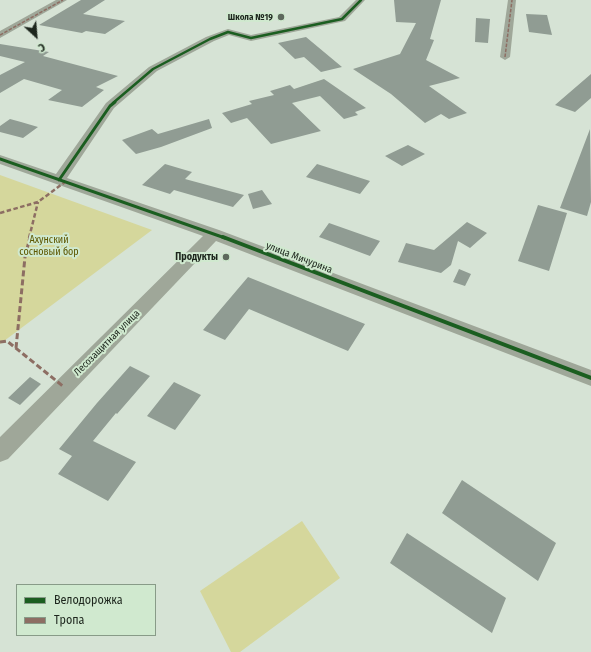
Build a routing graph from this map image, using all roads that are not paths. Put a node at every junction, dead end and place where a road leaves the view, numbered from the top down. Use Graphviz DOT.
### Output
graph roads {
  1 [pos="361,0"];
  2 [pos="507,0"];
  3 [pos="512,0"];
  4 [pos="43,1"];
  5 [pos="60,2"];
  6 [pos="0,35"];
  7 [pos="505,57"];
  8 [pos="0,159"];
  9 [pos="59,180"];
  10 [pos="214,234"];
  11 [pos="591,378"];
  12 [pos="0,452"];
  1 -- 9 [label="street"];
  2 -- 3 [label="street"];
  3 -- 7 [label="street"];
  4 -- 5 [label="street"];
  5 -- 6 [label="street"];
  8 -- 9 [label="street, улица Мичурина"];
  9 -- 10 [label="street, улица Мичурина"];
  10 -- 11 [label="street, улица Мичурина"];
  10 -- 12 [label="street, Лесозащитная улица"];
}
